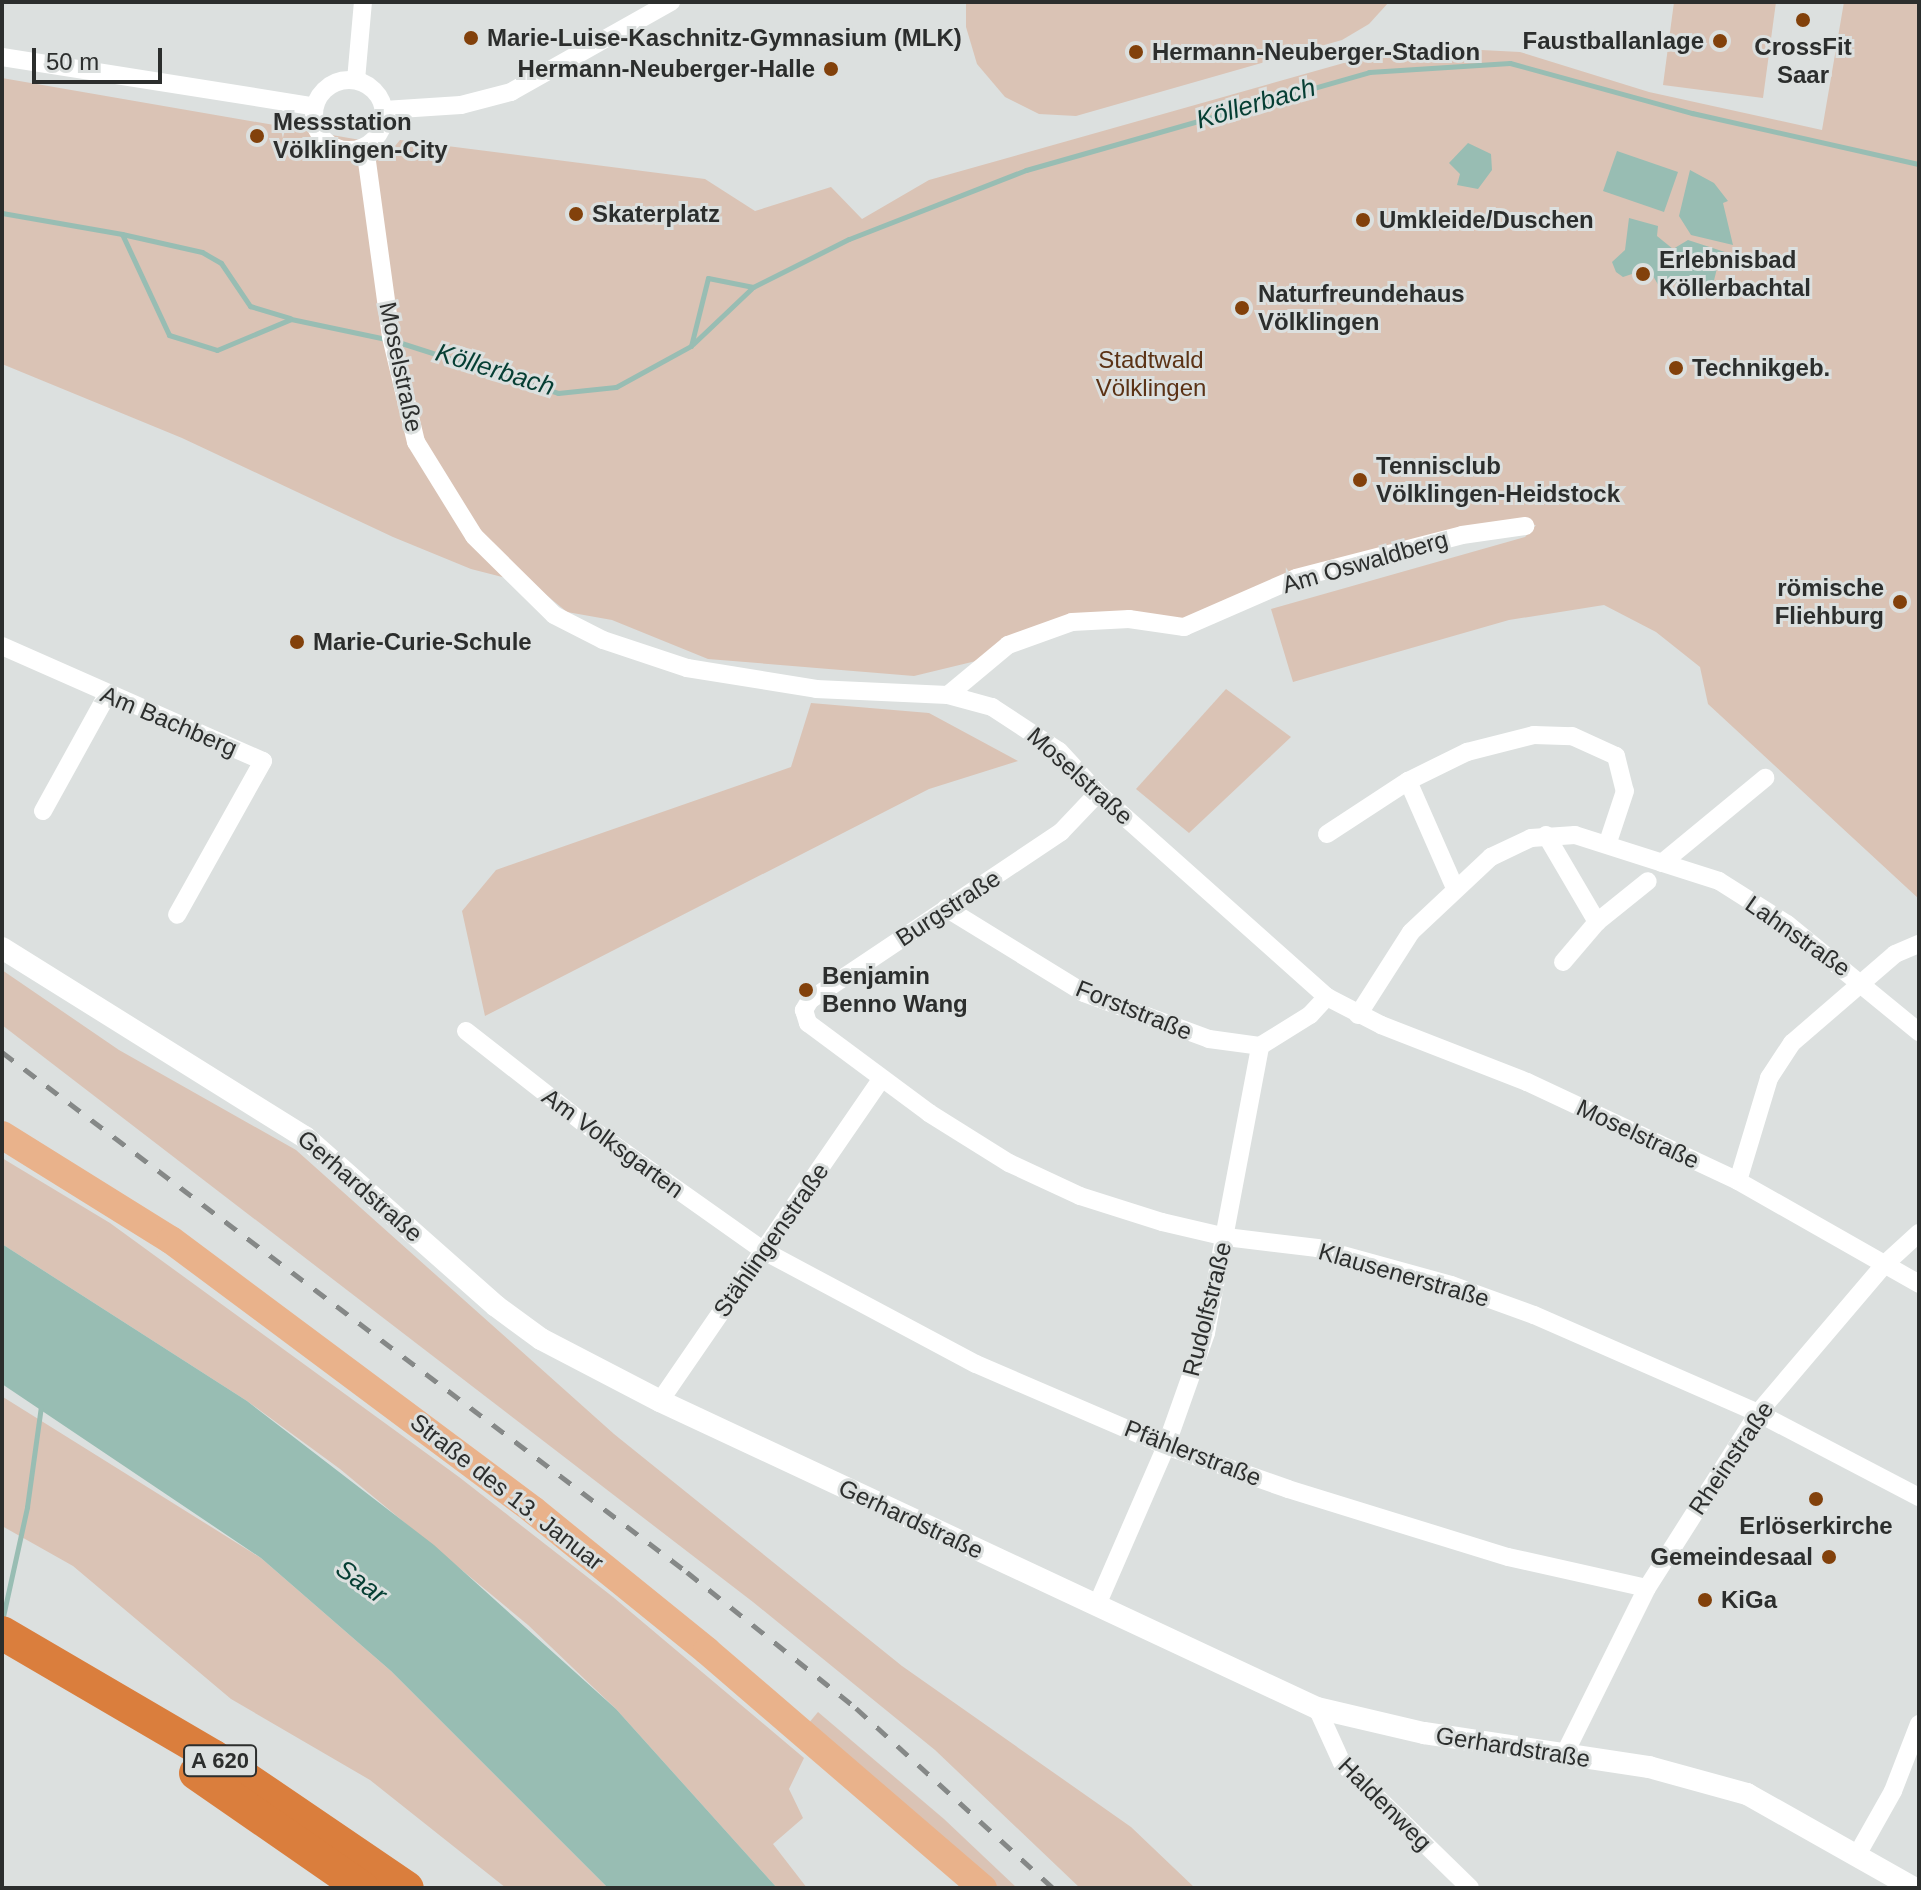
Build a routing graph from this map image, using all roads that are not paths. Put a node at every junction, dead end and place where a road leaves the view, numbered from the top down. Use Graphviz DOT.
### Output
graph roads {
  1 [pos="363,2"];
  2 [pos="671,2"];
  3 [pos="2,57"];
  4 [pos="356,80"];
  5 [pos="313,106"];
  6 [pos="384,110"];
  7 [pos="365,147"];
  8 [pos="1525,526"];
  9 [pos="2,646"];
  10 [pos="107,695"];
  11 [pos="948,695"];
  12 [pos="1765,778"];
  13 [pos="1408,781"];
  14 [pos="1098,793"];
  15 [pos="43,811"];
  16 [pos="1327,834"];
  17 [pos="1546,835"];
  18 [pos="1608,842"];
  19 [pos="1662,863"];
  20 [pos="1648,881"];
  21 [pos="1455,888"];
  22 [pos="946,908"];
  23 [pos="177,915"];
  24 [pos="1597,922"];
  25 [pos="1919,944"];
  26 [pos="2,948"];
  27 [pos="1563,962"];
  28 [pos="1862,982"];
  29 [pos="1327,997"];
  30 [pos="1358,1015"];
  31 [pos="808,1023"];
  32 [pos="466,1031"];
  33 [pos="1919,1032"];
  34 [pos="1260,1046"];
  35 [pos="881,1079"];
  36 [pos="2,1135"];
  37 [pos="1738,1181"];
  38 [pos="1919,1233"];
  39 [pos="1226,1237"];
  40 [pos="764,1251"];
  41 [pos="1885,1264"];
  42 [pos="1919,1284"];
  43 [pos="660,1401"];
  44 [pos="1758,1413"];
  45 [pos="1166,1446"];
  46 [pos="1919,1497"];
  47 [pos="1647,1588"];
  48 [pos="1097,1605"];
  49 [pos="10,1651"];
  50 [pos="1317,1708"];
  51 [pos="1919,1724"];
  52 [pos="1564,1755"];
  53 [pos="1857,1855"];
  54 [pos="362,1888"];
  55 [pos="407,1888"];
  56 [pos="983,1888"];
  57 [pos="1470,1888"];
  58 [pos="1914,1888"];
  1 -- 4 [label="street"];
  2 -- 6 [label="street"];
  3 -- 5 [label="street"];
  4 -- 5 [label="street"];
  4 -- 6 [label="street"];
  5 -- 7 [label="street"];
  6 -- 7 [label="street"];
  7 -- 11 [label="street, Moselstraße"];
  8 -- 11 [label="street, Am Oswaldberg"];
  9 -- 10 [label="street, Am Bachberg"];
  10 -- 15 [label="street"];
  10 -- 23 [label="street, Am Bachberg"];
  11 -- 14 [label="street, Moselstraße"];
  12 -- 19 [label="street"];
  13 -- 16 [label="street"];
  13 -- 18 [label="street"];
  13 -- 21 [label="street"];
  14 -- 22 [label="street, Burgstraße"];
  14 -- 29 [label="street, Moselstraße"];
  17 -- 18 [label="street, Lahnstraße"];
  17 -- 21 [label="street, Lahnstraße"];
  17 -- 24 [label="street"];
  18 -- 19 [label="street, Lahnstraße"];
  19 -- 28 [label="street, Lahnstraße"];
  20 -- 24 [label="street"];
  21 -- 30 [label="street, Lahnstraße"];
  22 -- 31 [label="street, Burgstraße"];
  22 -- 34 [label="street, Forststraße"];
  24 -- 27 [label="street"];
  25 -- 28 [label="street"];
  26 -- 43 [label="street, Gerhardstraße"];
  28 -- 33 [label="street, Lahnstraße"];
  28 -- 37 [label="street"];
  29 -- 30 [label="street, Moselstraße"];
  29 -- 34 [label="street"];
  30 -- 37 [label="street, Moselstraße"];
  31 -- 35 [label="street, Klausenerstraße"];
  32 -- 40 [label="street, Am Volksgarten"];
  34 -- 39 [label="street, Rudolfstraße"];
  35 -- 39 [label="street, Klausenerstraße"];
  35 -- 40 [label="street, Stählingenstraße"];
  36 -- 56 [label="main road, Straße des 13. Januar"];
  37 -- 41 [label="street, Moselstraße"];
  38 -- 41 [label="street, Rheinstraße"];
  39 -- 44 [label="street, Klausenerstraße"];
  39 -- 45 [label="street, Rudolfstraße"];
  40 -- 43 [label="street, Stählingenstraße"];
  40 -- 45 [label="street, Pfählerstraße"];
  41 -- 42 [label="street, Moselstraße"];
  41 -- 44 [label="street, Rheinstraße"];
  43 -- 48 [label="street, Gerhardstraße"];
  44 -- 46 [label="street, Klausenerstraße"];
  44 -- 47 [label="street, Rheinstraße"];
  45 -- 47 [label="street, Pfählerstraße"];
  45 -- 48 [label="street, Rudolfstraße"];
  47 -- 52 [label="street, Rheinstraße"];
  48 -- 50 [label="street, Gerhardstraße"];
  49 -- 54 [label="highway, A 620"];
  49 -- 55 [label="highway, A 620"];
  50 -- 52 [label="street, Gerhardstraße"];
  50 -- 57 [label="street, Haldenweg"];
  51 -- 53 [label="street"];
  52 -- 53 [label="street, Gerhardstraße"];
  53 -- 58 [label="street, Gerhardstraße"];
}
